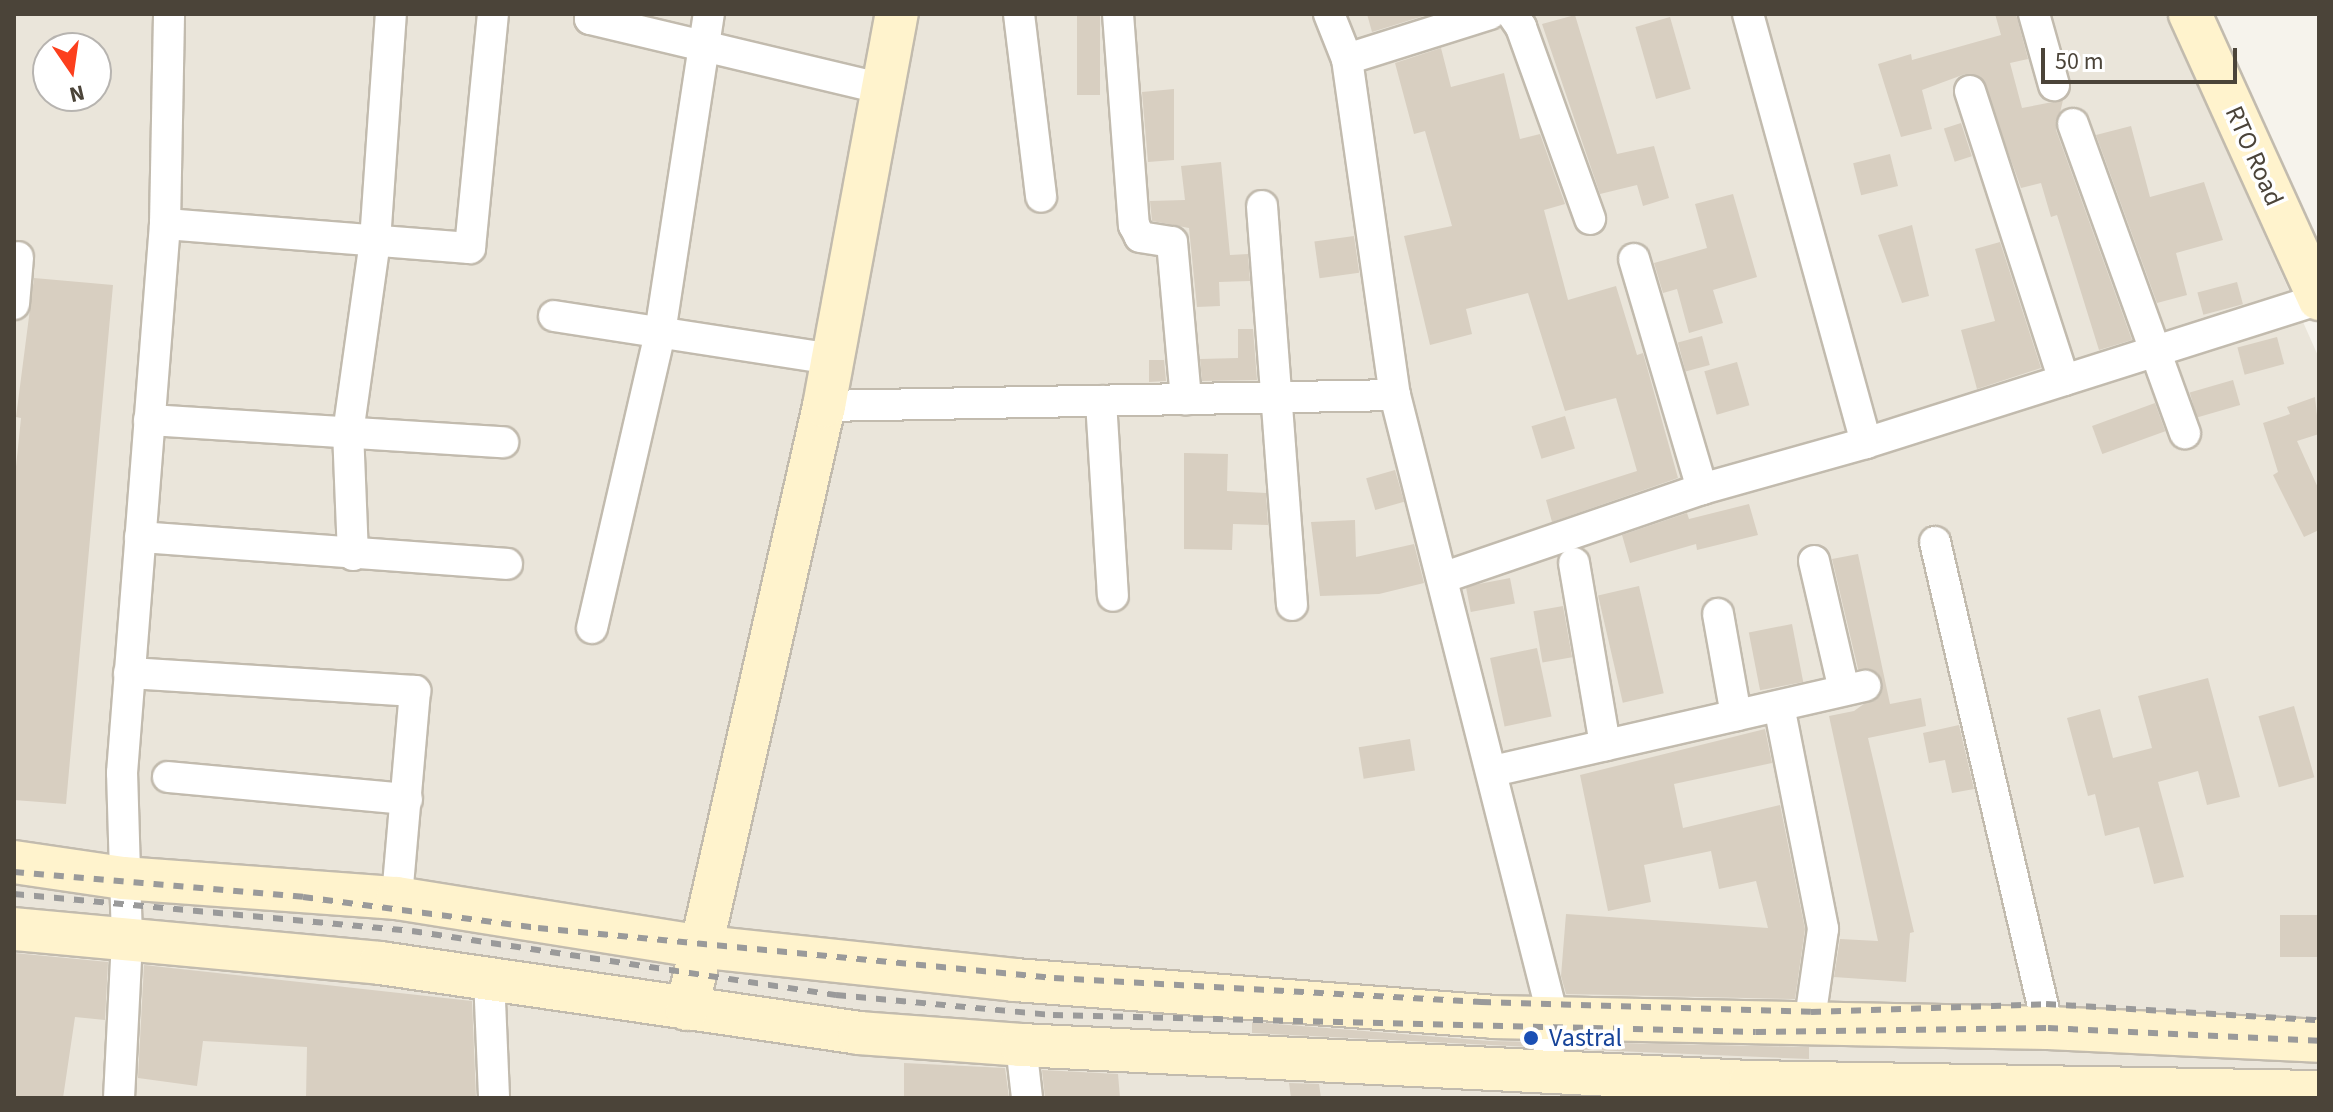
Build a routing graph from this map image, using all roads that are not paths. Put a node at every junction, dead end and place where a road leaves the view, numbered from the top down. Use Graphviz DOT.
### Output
graph roads {
  1 [pos="169,14"];
  2 [pos="391,14"];
  3 [pos="493,14"];
  4 [pos="591,14"];
  5 [pos="709,14"];
  6 [pos="897,14"];
  7 [pos="1019,14"];
  8 [pos="1118,14"];
  9 [pos="1329,14"];
  10 [pos="1490,14"];
  11 [pos="1512,14"];
  12 [pos="1748,14"];
  13 [pos="2034,14"];
  14 [pos="2190,14"];
  15 [pos="702,46"];
  16 [pos="1347,59"];
  17 [pos="2054,85"];
  18 [pos="883,89"];
  19 [pos="1970,91"];
  20 [pos="2073,124"];
  21 [pos="1041,197"];
  22 [pos="1262,206"];
  23 [pos="1590,219"];
  24 [pos="165,224"];
  25 [pos="375,241"];
  26 [pos="18,257"];
  27 [pos="1634,259"];
  28 [pos="2319,299"];
  29 [pos="14,304"];
  30 [pos="554,316"];
  31 [pos="660,333"];
  32 [pos="2156,351"];
  33 [pos="833,359"];
  34 [pos="2064,380"];
  35 [pos="1395,395"];
  36 [pos="1279,397"];
  37 [pos="1186,399"];
  38 [pos="1101,401"];
  39 [pos="824,406"];
  40 [pos="149,420"];
  41 [pos="348,433"];
  42 [pos="2185,433"];
  43 [pos="503,442"];
  44 [pos="1866,443"];
  45 [pos="1702,489"];
  46 [pos="140,537"];
  47 [pos="1935,542"];
  48 [pos="353,555"];
  49 [pos="1814,561"];
  50 [pos="1574,563"];
  51 [pos="507,564"];
  52 [pos="1445,577"];
  53 [pos="1113,596"];
  54 [pos="1292,605"];
  55 [pos="1718,614"];
  56 [pos="592,628"];
  57 [pos="129,673"];
  58 [pos="1779,706"];
  59 [pos="1736,715"];
  60 [pos="1605,745"];
  61 [pos="1493,771"];
  62 [pos="168,777"];
  63 [pos="407,799"];
  64 [pos="14,862"];
  65 [pos="123,878"];
  66 [pos="397,898"];
  67 [pos="14,929"];
  68 [pos="127,940"];
  69 [pos="697,946"];
  70 [pos="489,977"];
  71 [pos="687,1009"];
  72 [pos="1811,1012"];
  73 [pos="1553,1017"];
  74 [pos="2048,1028"];
  75 [pos="2319,1041"];
  76 [pos="1021,1045"];
  77 [pos="1546,1072"];
  78 [pos="1669,1088"];
  79 [pos="2319,1092"];
  80 [pos="119,1098"];
  81 [pos="494,1098"];
  82 [pos="1027,1098"];
  1 -- 24 [label="street"];
  2 -- 25 [label="street"];
  3 -- 25 [label="street"];
  4 -- 15 [label="street"];
  5 -- 15 [label="street"];
  6 -- 18 [label="main road"];
  7 -- 21 [label="street"];
  8 -- 37 [label="street"];
  9 -- 16 [label="street"];
  10 -- 16 [label="street"];
  11 -- 23 [label="street"];
  12 -- 44 [label="street"];
  13 -- 17 [label="street"];
  14 -- 28 [label="main road, RTO Road"];
  15 -- 18 [label="street"];
  15 -- 31 [label="street"];
  16 -- 35 [label="street"];
  18 -- 33 [label="main road"];
  19 -- 34 [label="street"];
  20 -- 32 [label="street"];
  22 -- 36 [label="street"];
  24 -- 25 [label="street"];
  24 -- 40 [label="street"];
  25 -- 41 [label="street"];
  26 -- 29 [label="street"];
  27 -- 45 [label="street"];
  28 -- 32 [label="street"];
  30 -- 31 [label="street"];
  31 -- 33 [label="street"];
  31 -- 56 [label="street"];
  32 -- 34 [label="street"];
  32 -- 42 [label="street"];
  33 -- 39 [label="main road"];
  34 -- 44 [label="street"];
  35 -- 36 [label="street"];
  35 -- 52 [label="street"];
  36 -- 37 [label="street"];
  36 -- 54 [label="street"];
  37 -- 38 [label="street"];
  38 -- 39 [label="street"];
  38 -- 53 [label="street"];
  39 -- 69 [label="main road"];
  40 -- 41 [label="street"];
  40 -- 46 [label="street"];
  41 -- 43 [label="street"];
  41 -- 48 [label="street"];
  44 -- 45 [label="street"];
  45 -- 52 [label="street"];
  46 -- 48 [label="street"];
  46 -- 57 [label="street"];
  47 -- 74 [label="street"];
  48 -- 51 [label="street"];
  49 -- 58 [label="street"];
  50 -- 60 [label="street"];
  52 -- 61 [label="street"];
  55 -- 59 [label="street"];
  57 -- 63 [label="street"];
  57 -- 65 [label="street"];
  58 -- 59 [label="street"];
  58 -- 72 [label="street"];
  59 -- 60 [label="street"];
  60 -- 61 [label="street"];
  61 -- 73 [label="street"];
  62 -- 63 [label="street"];
  63 -- 66 [label="street"];
  64 -- 65 [label="main road"];
  65 -- 66 [label="main road"];
  65 -- 68 [label="street"];
  66 -- 69 [label="main road"];
  67 -- 68 [label="main road"];
  68 -- 70 [label="main road"];
  68 -- 80 [label="street"];
  69 -- 71 [label="main road"];
  69 -- 73 [label="main road"];
  70 -- 71 [label="main road"];
  70 -- 81 [label="street"];
  71 -- 76 [label="main road"];
  73 -- 74 [label="main road"];
  73 -- 77 [label="street"];
  74 -- 75 [label="main road"];
  76 -- 77 [label="main road"];
  76 -- 82 [label="street"];
  77 -- 78 [label="main road"];
  78 -- 79 [label="main road"];
}
